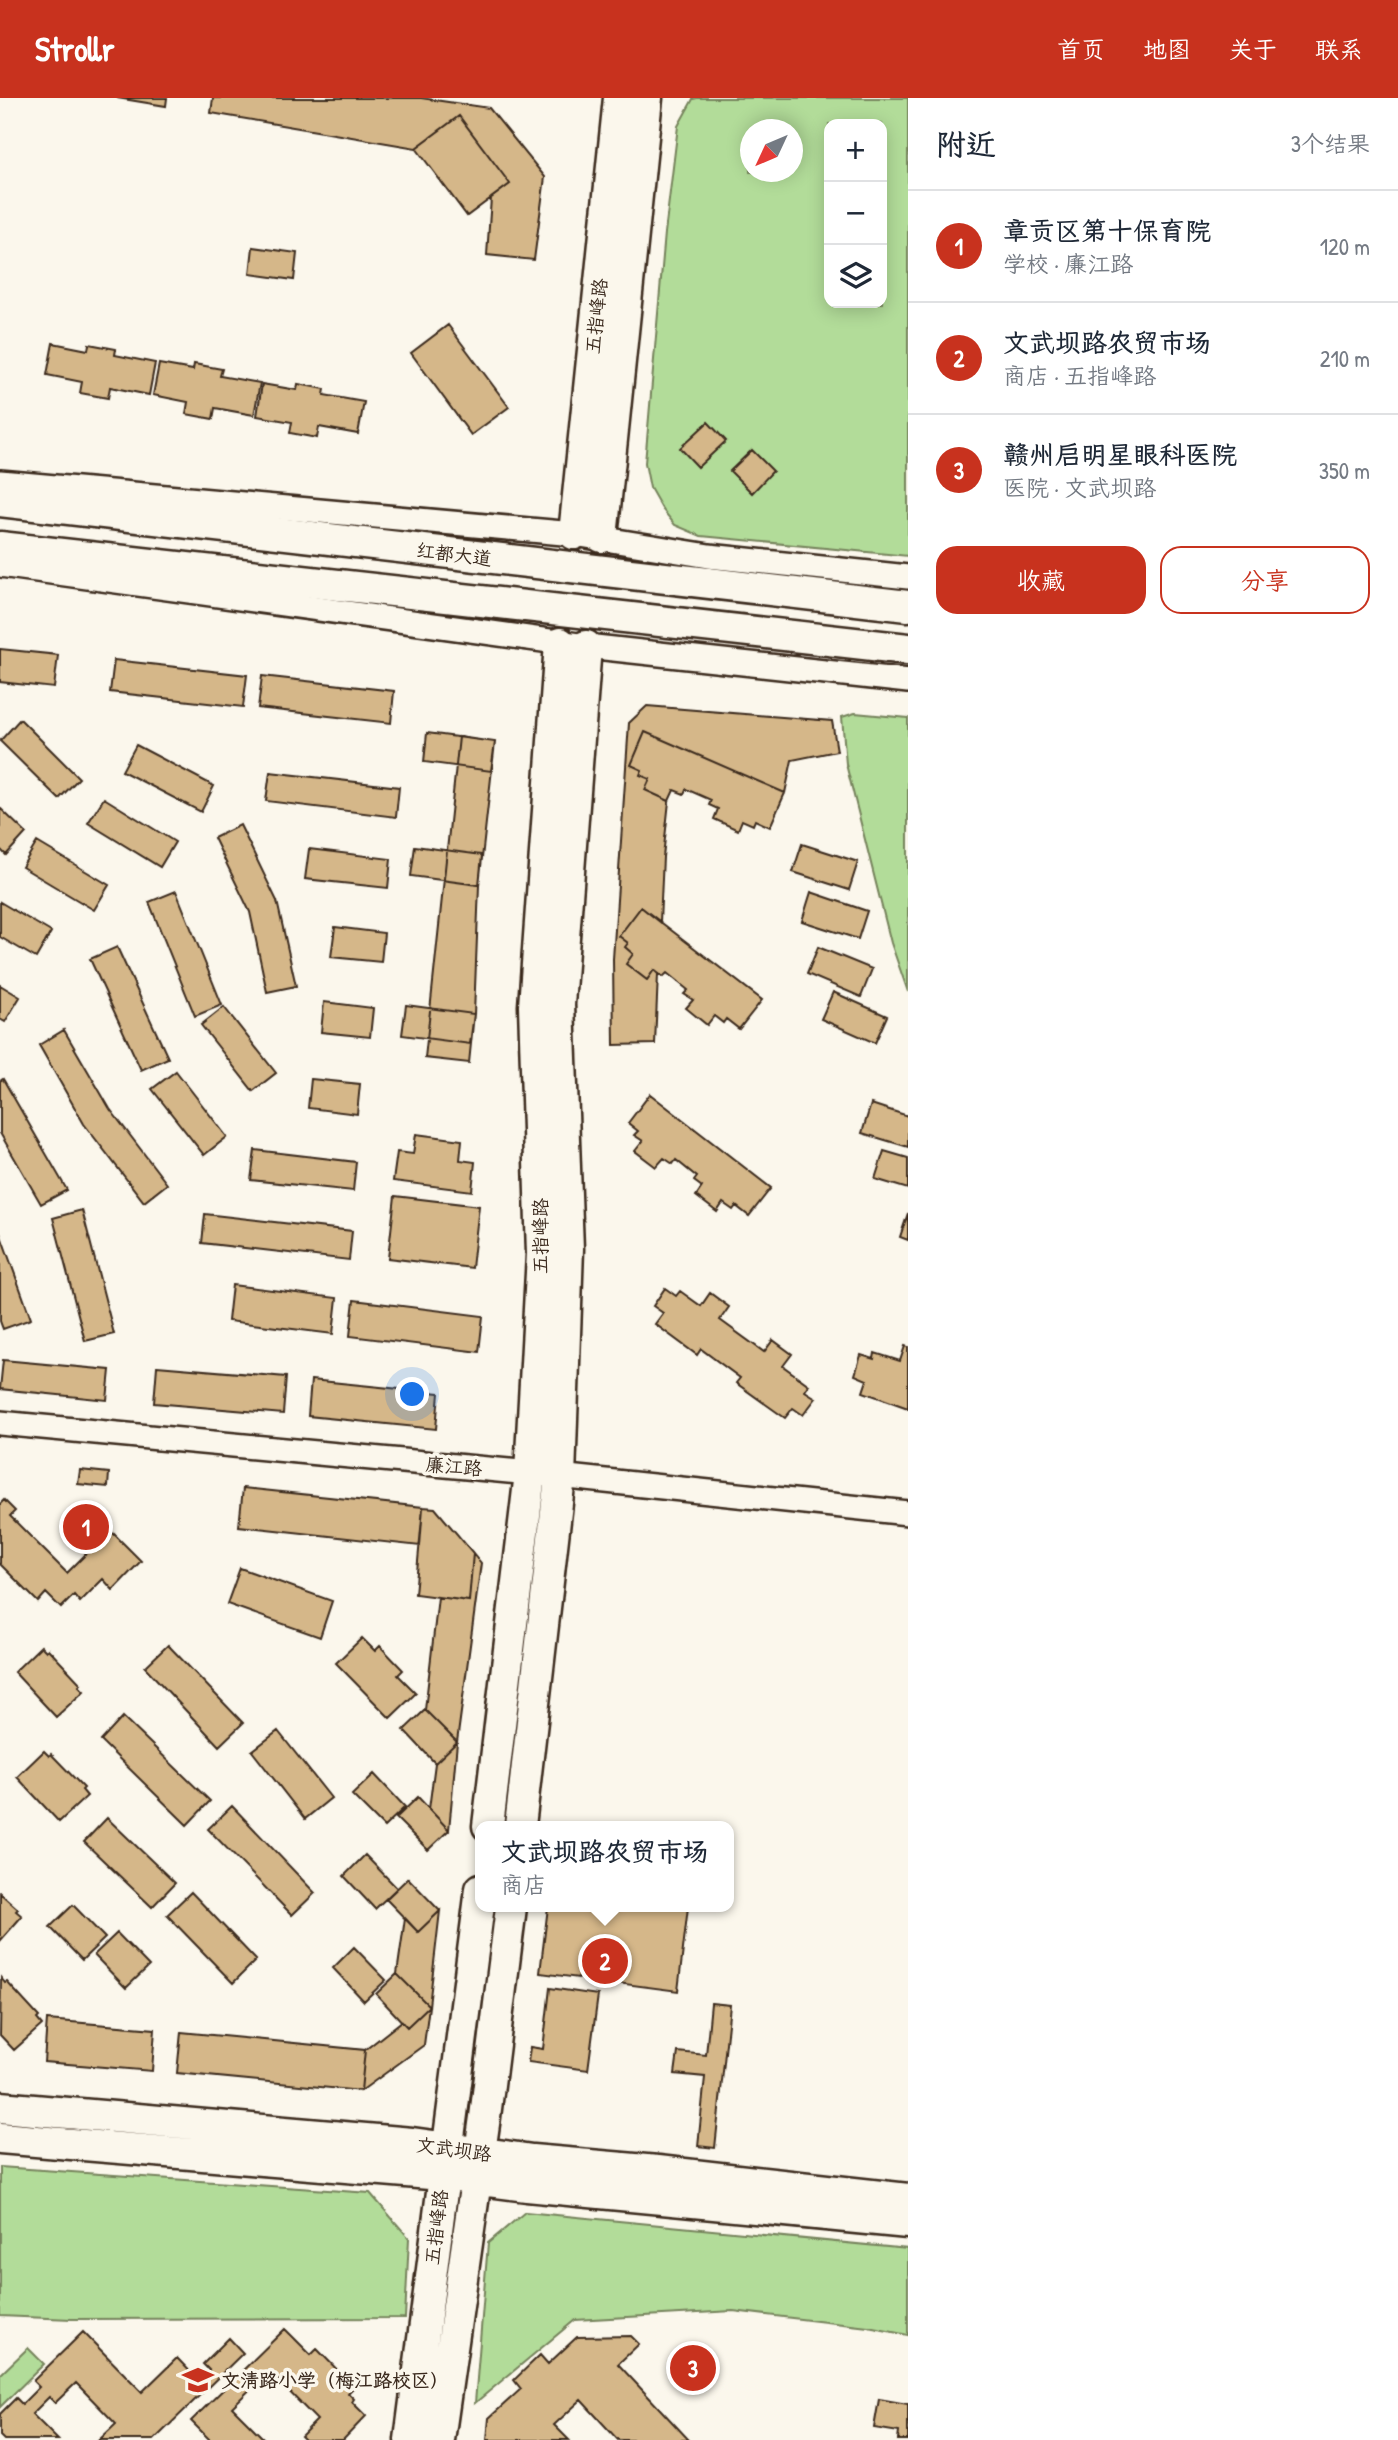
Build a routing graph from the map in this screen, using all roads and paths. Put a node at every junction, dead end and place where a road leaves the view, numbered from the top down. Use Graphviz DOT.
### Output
graph roads {
  1 [pos="619,98"];
  2 [pos="647,98"];
  3 [pos="0,482"];
  4 [pos="0,501"];
  5 [pos="588,535"];
  6 [pos="0,547"];
  7 [pos="0,565"];
  8 [pos="907,587"];
  9 [pos="573,645"];
  10 [pos="908,649"];
  11 [pos="901,681"];
  12 [pos="0,1423"];
  13 [pos="530,1473"];
  14 [pos="560,1477"];
  15 [pos="908,1513"];
  16 [pos="489,1821"];
  17 [pos="521,1821"];
  18 [pos="478,1912"];
  19 [pos="510,1912"];
  20 [pos="0,2107"];
  21 [pos="0,2138"];
  22 [pos="446,2162"];
  23 [pos="477,2166"];
  24 [pos="908,2199"];
  25 [pos="908,2223"];
  26 [pos="410,2440"];
  27 [pos="439,2440"];
  1 -- 5 [label="main road, 五指峰路"];
  2 -- 5 [label="main road"];
  3 -- 5 [label="street"];
  4 -- 8 [label="main road, 红都大道"];
  5 -- 8 [label="street"];
  6 -- 10 [label="main road"];
  7 -- 9 [label="street"];
  9 -- 11 [label="street"];
  9 -- 13 [label="main road, 五指峰路"];
  9 -- 14 [label="main road, 五指峰路"];
  12 -- 13 [label="street, 廉江路"];
  13 -- 14 [label="street, 廉江路"];
  13 -- 16 [label="main road, 五指峰路"];
  14 -- 15 [label="street, 廉江路"];
  14 -- 17 [label="main road, 五指峰路"];
  18 -- 22 [label="main road, 五指峰路"];
  19 -- 23 [label="main road, 五指峰路"];
  20 -- 22 [label="main road, 文武坝路"];
  21 -- 22 [label="main road, 文武坝路"];
  22 -- 23 [label="main road, 文武坝路"];
  22 -- 26 [label="main road, 五指峰路"];
  23 -- 24 [label="main road, 文武坝路"];
  23 -- 25 [label="main road, 文武坝路"];
  23 -- 27 [label="main road, 五指峰路"];
}
